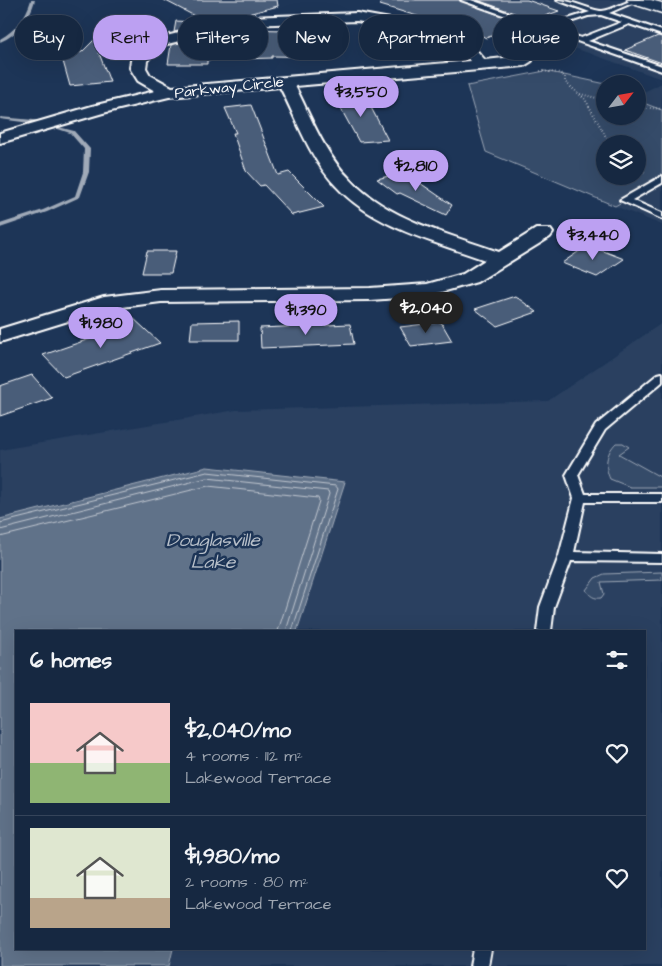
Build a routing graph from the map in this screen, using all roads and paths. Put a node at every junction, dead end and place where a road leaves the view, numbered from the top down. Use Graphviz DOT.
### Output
graph roads {
  1 [pos="464,0"];
  2 [pos="560,0"];
  3 [pos="636,0"];
  4 [pos="323,3"];
  5 [pos="662,8"];
  6 [pos="602,13"];
  7 [pos="507,15"];
  8 [pos="357,17"];
  9 [pos="578,17"];
  10 [pos="629,22"];
  11 [pos="662,33"];
  12 [pos="168,40"];
  13 [pos="578,40"];
  14 [pos="581,41"];
  15 [pos="139,60"];
  16 [pos="480,63"];
  17 [pos="529,66"];
  18 [pos="662,69"];
  19 [pos="286,81"];
  20 [pos="169,92"];
  21 [pos="580,94"];
  22 [pos="596,98"];
  23 [pos="646,108"];
  24 [pos="662,109"];
  25 [pos="605,135"];
  26 [pos="0,138"];
  27 [pos="662,179"];
  28 [pos="662,216"];
  29 [pos="543,233"];
  30 [pos="500,259"];
  31 [pos="0,336"];
  32 [pos="662,376"];
  33 [pos="580,498"];
  34 [pos="662,498"];
  35 [pos="566,556"];
  36 [pos="662,558"];
  37 [pos="544,630"];
  38 [pos="482,950"];
  39 [pos="479,966"];
  1 -- 7 [label="lane"];
  2 -- 6 [label="lane"];
  3 -- 5 [label="main road"];
  3 -- 6 [label="lane"];
  4 -- 8 [label="street"];
  6 -- 9 [label="lane"];
  6 -- 10 [label="lane"];
  8 -- 12 [label="street"];
  8 -- 16 [label="street"];
  10 -- 11 [label="lane"];
  10 -- 14 [label="lane"];
  13 -- 14 [label="lane"];
  14 -- 18 [label="lane"];
  15 -- 20 [label="street"];
  16 -- 17 [label="street, Parkway Circle"];
  16 -- 19 [label="street, Parkway Circle"];
  17 -- 21 [label="path"];
  19 -- 20 [label="street, Parkway Circle"];
  19 -- 30 [label="street"];
  20 -- 26 [label="street, Parkway Circle"];
  21 -- 22 [label="path"];
  21 -- 25 [label="path"];
  23 -- 24 [label="path"];
  27 -- 28 [label="lane"];
  29 -- 30 [label="street"];
  30 -- 31 [label="street"];
  32 -- 33 [label="lane"];
  33 -- 34 [label="lane"];
  33 -- 35 [label="lane"];
  35 -- 36 [label="lane"];
  35 -- 37 [label="lane"];
  38 -- 39 [label="lane"];
}
